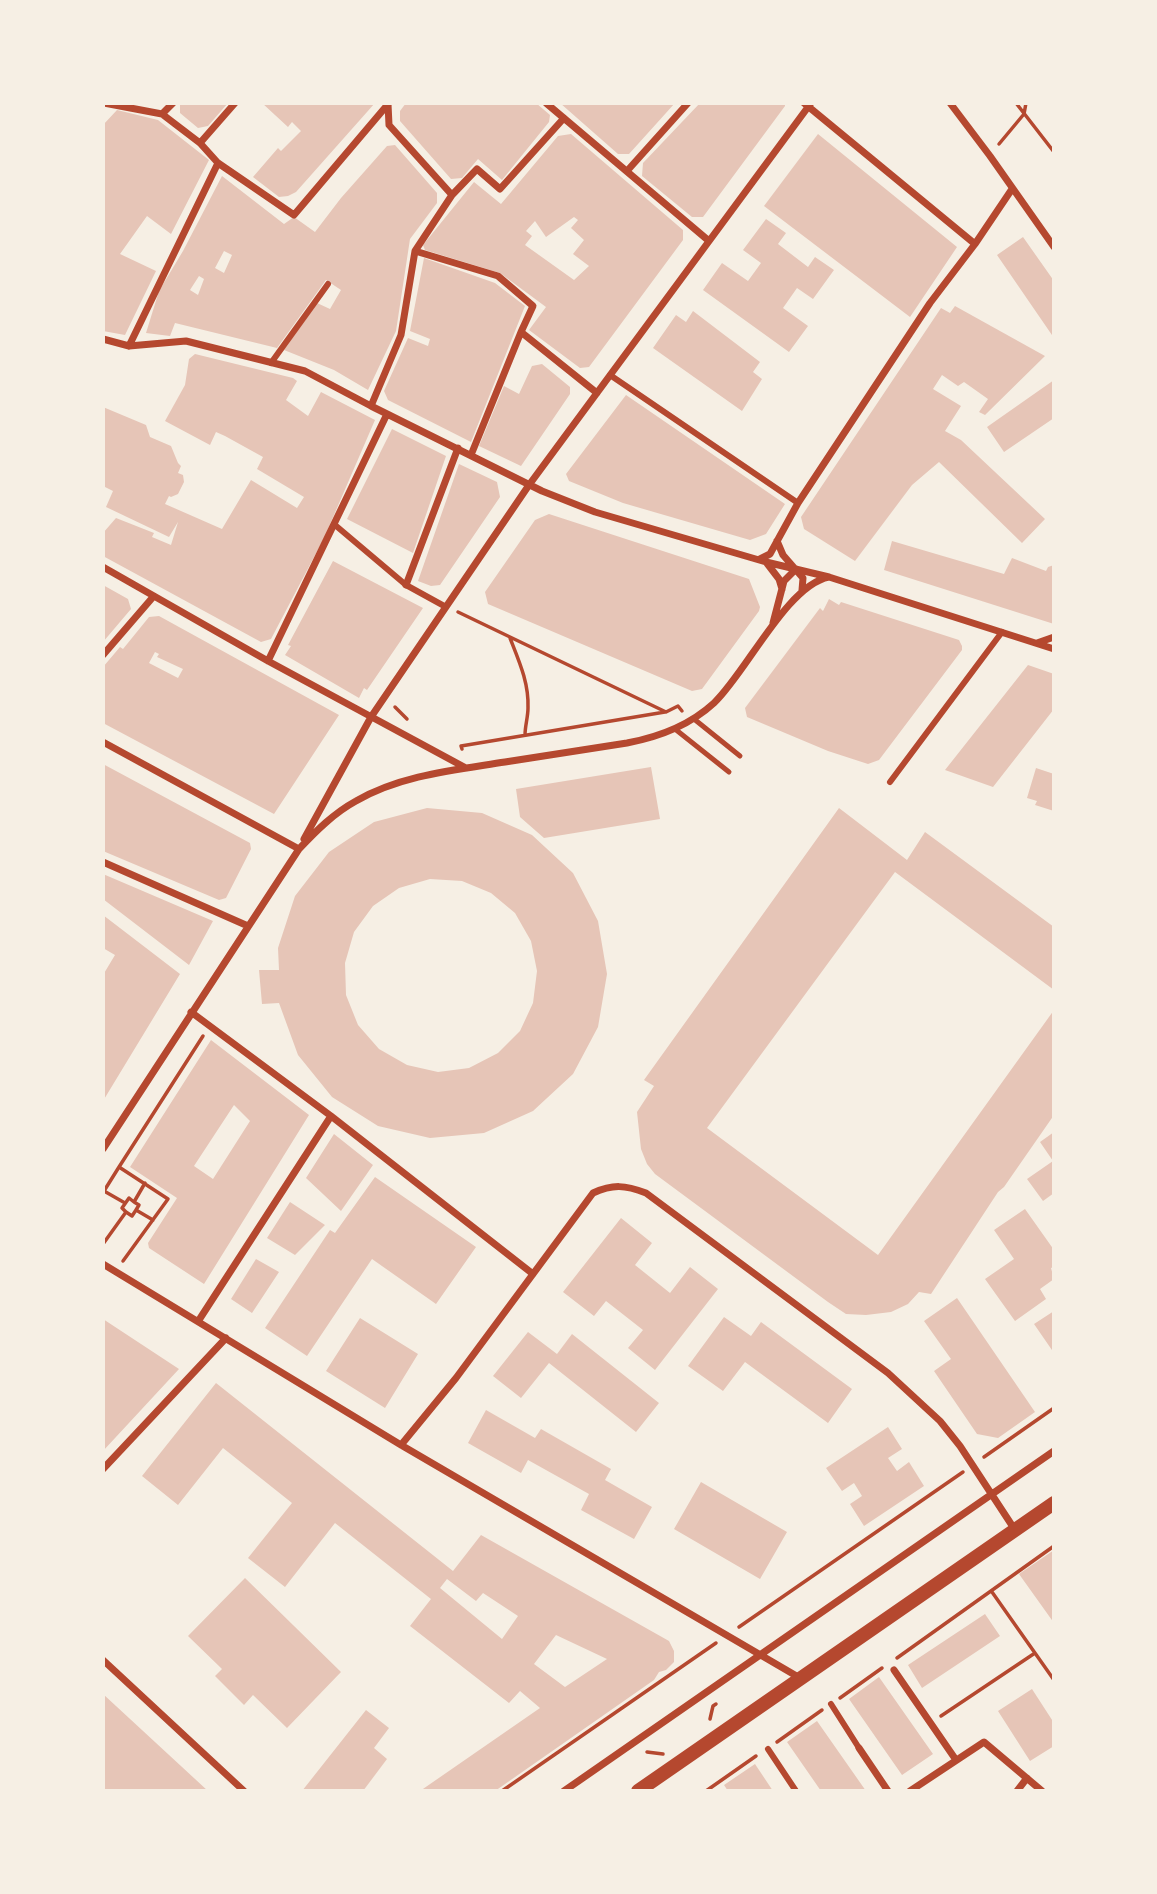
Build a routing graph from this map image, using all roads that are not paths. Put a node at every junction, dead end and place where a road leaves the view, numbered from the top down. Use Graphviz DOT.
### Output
graph roads {
  1 [pos="104,103"];
  2 [pos="173,103"];
  3 [pos="234,103"];
  4 [pos="388,103"];
  5 [pos="546,103"];
  6 [pos="688,103"];
  7 [pos="950,103"];
  8 [pos="808,105"];
  9 [pos="162,114"];
  10 [pos="564,118"];
  11 [pos="200,143"];
  12 [pos="218,163"];
  13 [pos="627,171"];
  14 [pos="1012,188"];
  15 [pos="452,195"];
  16 [pos="709,241"];
  17 [pos="975,244"];
  18 [pos="1054,247"];
  19 [pos="415,251"];
  20 [pos="328,284"];
  21 [pos="521,332"];
  22 [pos="103,339"];
  23 [pos="129,346"];
  24 [pos="271,363"];
  25 [pos="610,375"];
  26 [pos="597,393"];
  27 [pos="371,406"];
  28 [pos="387,414"];
  29 [pos="458,448"];
  30 [pos="471,455"];
  31 [pos="529,485"];
  32 [pos="798,503"];
  33 [pos="335,525"];
  34 [pos="777,540"];
  35 [pos="756,560"];
  36 [pos="766,562"];
  37 [pos="103,567"];
  38 [pos="796,569"];
  39 [pos="829,577"];
  40 [pos="407,586"];
  41 [pos="782,589"];
  42 [pos="801,594"];
  43 [pos="153,597"];
  44 [pos="446,607"];
  45 [pos="772,628"];
  46 [pos="1002,632"];
  47 [pos="1054,637"];
  48 [pos="1037,643"];
  49 [pos="1054,649"];
  50 [pos="103,655"];
  51 [pos="268,661"];
  52 [pos="371,717"];
  53 [pos="691,721"];
  54 [pos="674,729"];
  55 [pos="103,742"];
  56 [pos="740,756"];
  57 [pos="466,768"];
  58 [pos="729,772"];
  59 [pos="890,782"];
  60 [pos="299,849"];
  61 [pos="103,862"];
  62 [pos="248,926"];
  63 [pos="191,1012"];
  64 [pos="331,1116"];
  65 [pos="103,1149"];
  66 [pos="103,1264"];
  67 [pos="533,1273"];
  68 [pos="199,1320"];
  69 [pos="226,1338"];
  70 [pos="401,1446"];
  71 [pos="1054,1451"];
  72 [pos="103,1469"];
  73 [pos="991,1494"];
  74 [pos="1054,1503"];
  75 [pos="1014,1530"];
  76 [pos="760,1655"];
  77 [pos="103,1660"];
  78 [pos="892,1667"];
  79 [pos="801,1678"];
  80 [pos="831,1704"];
  81 [pos="859,1748"];
  82 [pos="768,1749"];
  83 [pos="956,1760"];
  84 [pos="1027,1778"];
  85 [pos="244,1791"];
  86 [pos="564,1791"];
  87 [pos="638,1791"];
  88 [pos="796,1791"];
  89 [pos="888,1791"];
  90 [pos="909,1791"];
  91 [pos="1017,1791"];
  92 [pos="1042,1791"];
  1 -- 9 [label="street"];
  2 -- 9 [label="street"];
  3 -- 11 [label="street"];
  4 -- 12 [label="street"];
  4 -- 15 [label="street"];
  5 -- 10 [label="street"];
  6 -- 13 [label="street"];
  7 -- 14 [label="street"];
  8 -- 16 [label="street"];
  8 -- 17 [label="street"];
  9 -- 11 [label="street"];
  10 -- 13 [label="street"];
  10 -- 15 [label="street"];
  11 -- 12 [label="street"];
  12 -- 23 [label="street"];
  13 -- 16 [label="street"];
  14 -- 17 [label="street"];
  14 -- 18 [label="street"];
  15 -- 19 [label="street"];
  16 -- 25 [label="street"];
  17 -- 32 [label="street"];
  19 -- 21 [label="street"];
  19 -- 27 [label="street"];
  20 -- 24 [label="street"];
  21 -- 26 [label="street"];
  21 -- 30 [label="street"];
  22 -- 23 [label="street"];
  23 -- 24 [label="street"];
  24 -- 27 [label="street"];
  25 -- 26 [label="street"];
  25 -- 32 [label="street"];
  26 -- 31 [label="street"];
  27 -- 28 [label="street"];
  28 -- 29 [label="street"];
  28 -- 33 [label="street"];
  29 -- 30 [label="street"];
  29 -- 40 [label="street"];
  30 -- 31 [label="street"];
  31 -- 35 [label="street"];
  31 -- 44 [label="street"];
  32 -- 34 [label="street"];
  33 -- 40 [label="street"];
  33 -- 51 [label="street"];
  34 -- 35 [label="street"];
  34 -- 38 [label="street"];
  35 -- 36 [label="street"];
  36 -- 38 [label="street"];
  36 -- 41 [label="street"];
  37 -- 43 [label="street"];
  38 -- 39 [label="street"];
  38 -- 41 [label="street"];
  38 -- 42 [label="street"];
  39 -- 42 [label="street"];
  39 -- 46 [label="street"];
  40 -- 44 [label="street"];
  41 -- 45 [label="street"];
  42 -- 45 [label="street"];
  43 -- 50 [label="street"];
  43 -- 51 [label="street"];
  44 -- 52 [label="street"];
  45 -- 53 [label="street"];
  46 -- 48 [label="street"];
  46 -- 59 [label="street"];
  47 -- 48 [label="street"];
  48 -- 49 [label="street"];
  51 -- 52 [label="street"];
  52 -- 57 [label="street"];
  52 -- 60 [label="street"];
  53 -- 54 [label="street"];
  53 -- 56 [label="lane"];
  54 -- 57 [label="street"];
  54 -- 58 [label="lane"];
  55 -- 60 [label="street"];
  57 -- 60 [label="street"];
  60 -- 62 [label="street"];
  61 -- 62 [label="street"];
  62 -- 63 [label="street"];
  63 -- 64 [label="street"];
  63 -- 65 [label="street"];
  64 -- 67 [label="street"];
  64 -- 68 [label="street"];
  66 -- 68 [label="street"];
  67 -- 70 [label="street"];
  67 -- 73 [label="street"];
  68 -- 69 [label="street"];
  69 -- 70 [label="street"];
  69 -- 72 [label="street"];
  70 -- 76 [label="street"];
  71 -- 73 [label="street"];
  73 -- 75 [label="street"];
  73 -- 76 [label="street"];
  74 -- 75 [label="main road"];
  75 -- 79 [label="main road"];
  76 -- 79 [label="street"];
  76 -- 86 [label="street"];
  77 -- 85 [label="street"];
  78 -- 83 [label="street"];
  79 -- 87 [label="main road"];
  80 -- 81 [label="street"];
  81 -- 89 [label="street"];
  82 -- 88 [label="street"];
  83 -- 84 [label="street"];
  83 -- 90 [label="street"];
  84 -- 91 [label="street"];
  84 -- 92 [label="street"];
}
